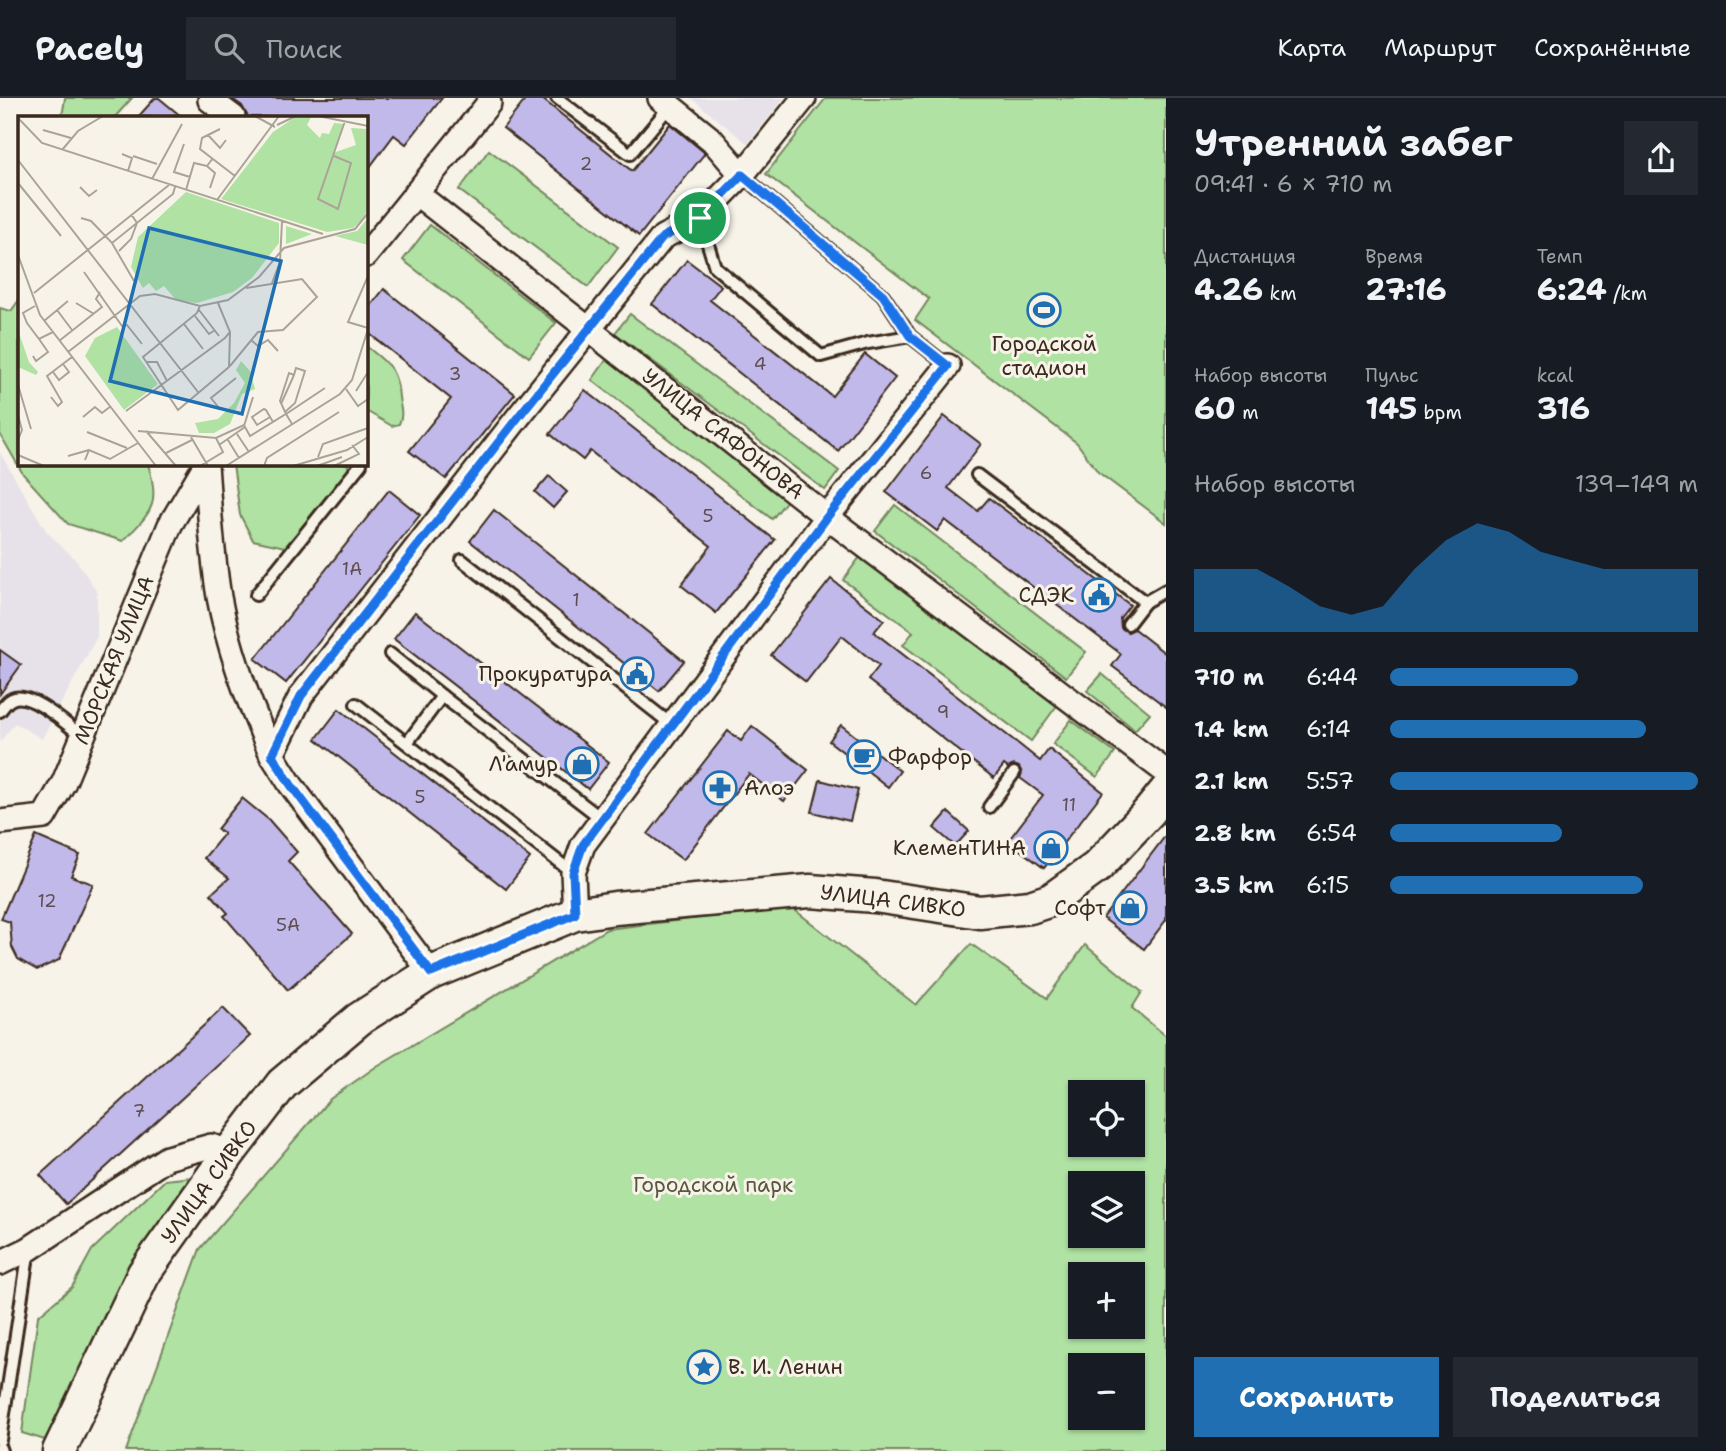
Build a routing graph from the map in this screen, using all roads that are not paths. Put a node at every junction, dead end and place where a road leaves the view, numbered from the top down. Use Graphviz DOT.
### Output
graph roads {
  1 [pos="556,98"];
  2 [pos="804,98"];
  3 [pos="210,100"];
  4 [pos="488,100"];
  5 [pos="665,102"];
  6 [pos="232,116"];
  7 [pos="742,175"];
  8 [pos="417,194"];
  9 [pos="700,218"];
  10 [pos="368,253"];
  11 [pos="590,329"];
  12 [pos="910,336"];
  13 [pos="948,366"];
  14 [pos="205,466"];
  15 [pos="206,466"];
  16 [pos="359,466"];
  17 [pos="977,475"];
  18 [pos="827,517"];
  19 [pos="462,560"];
  20 [pos="1166,590"];
  21 [pos="256,596"];
  22 [pos="1145,602"];
  23 [pos="1128,624"];
  24 [pos="390,654"];
  25 [pos="442,696"];
  26 [pos="356,704"];
  27 [pos="0,711"];
  28 [pos="672,725"];
  29 [pos="83,737"];
  30 [pos="407,743"];
  31 [pos="272,755"];
  32 [pos="1166,772"];
  33 [pos="1014,773"];
  34 [pos="1166,790"];
  35 [pos="989,807"];
  36 [pos="602,819"];
  37 [pos="0,822"];
  38 [pos="573,873"];
  39 [pos="575,914"];
  40 [pos="431,973"];
  41 [pos="230,1152"];
  42 [pos="29,1249"];
  43 [pos="0,1263"];
  44 [pos="0,1440"];
  45 [pos="59,1451"];
  1 -- 5 [label="lane"];
  2 -- 7 [label="street"];
  3 -- 6 [label="street"];
  4 -- 8 [label="street"];
  5 -- 7 [label="street"];
  7 -- 9 [label="street"];
  7 -- 12 [label="lane"];
  8 -- 10 [label="street"];
  8 -- 11 [label="street, УЛИЦА САФОНОВА"];
  9 -- 11 [label="street"];
  9 -- 12 [label="lane"];
  11 -- 18 [label="street, УЛИЦА САФОНОВА"];
  11 -- 31 [label="street"];
  12 -- 13 [label="lane"];
  13 -- 18 [label="street"];
  14 -- 29 [label="street, МОРСКАЯ УЛИЦА"];
  15 -- 31 [label="street"];
  16 -- 21 [label="lane"];
  17 -- 22 [label="lane"];
  18 -- 28 [label="street"];
  18 -- 32 [label="street, УЛИЦА САФОНОВА"];
  19 -- 28 [label="lane"];
  20 -- 22 [label="lane"];
  22 -- 23 [label="lane"];
  24 -- 25 [label="lane"];
  25 -- 30 [label="lane"];
  25 -- 36 [label="lane"];
  26 -- 30 [label="lane"];
  27 -- 29 [label="lane"];
  28 -- 36 [label="street"];
  29 -- 37 [label="street, МОРСКАЯ УЛИЦА"];
  30 -- 38 [label="lane"];
  31 -- 40 [label="street"];
  33 -- 35 [label="lane"];
  34 -- 39 [label="street, УЛИЦА СИВКО"];
  36 -- 38 [label="street"];
  38 -- 39 [label="street"];
  39 -- 40 [label="street, УЛИЦА СИВКО"];
  40 -- 41 [label="street, УЛИЦА СИВКО"];
  41 -- 42 [label="street"];
  41 -- 45 [label="street, УЛИЦА СИВКО"];
  42 -- 43 [label="street"];
  42 -- 44 [label="lane"];
}
